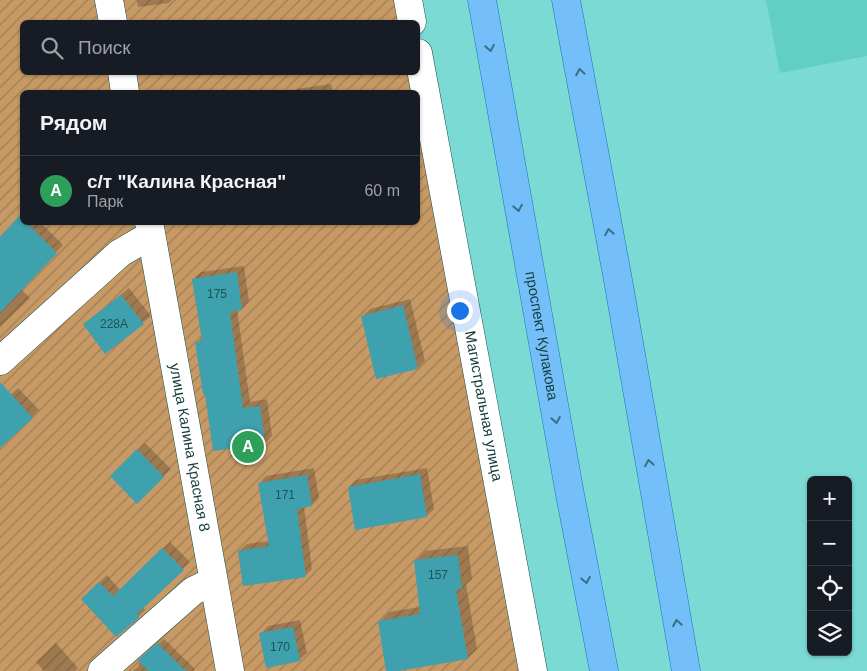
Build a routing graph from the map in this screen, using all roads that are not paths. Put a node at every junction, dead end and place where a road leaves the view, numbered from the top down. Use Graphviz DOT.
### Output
graph roads {
  1 [pos="109,0"];
  2 [pos="408,0"];
  3 [pos="482,0"];
  4 [pos="566,0"];
  5 [pos="113,20"];
  6 [pos="412,20"];
  7 [pos="420,64"];
  8 [pos="122,75"];
  9 [pos="125,90"];
  10 [pos="150,229"];
  11 [pos="0,361"];
  12 [pos="213,581"];
  13 [pos="102,671"];
  14 [pos="230,671"];
  15 [pos="533,671"];
  16 [pos="604,671"];
  17 [pos="686,671"];
  1 -- 5 [label="street"];
  2 -- 6 [label="street"];
  3 -- 16 [label="main road, проспект Кулакова, one-way"];
  17 -- 4 [label="main road, one-way"];
  7 -- 15 [label="street, Магистральная улица"];
  8 -- 9 [label="street"];
  10 -- 11 [label="street"];
  10 -- 12 [label="street, улица Калина Красная 8"];
  12 -- 13 [label="street"];
  12 -- 14 [label="street, улица Калина Красная 8"];
}
